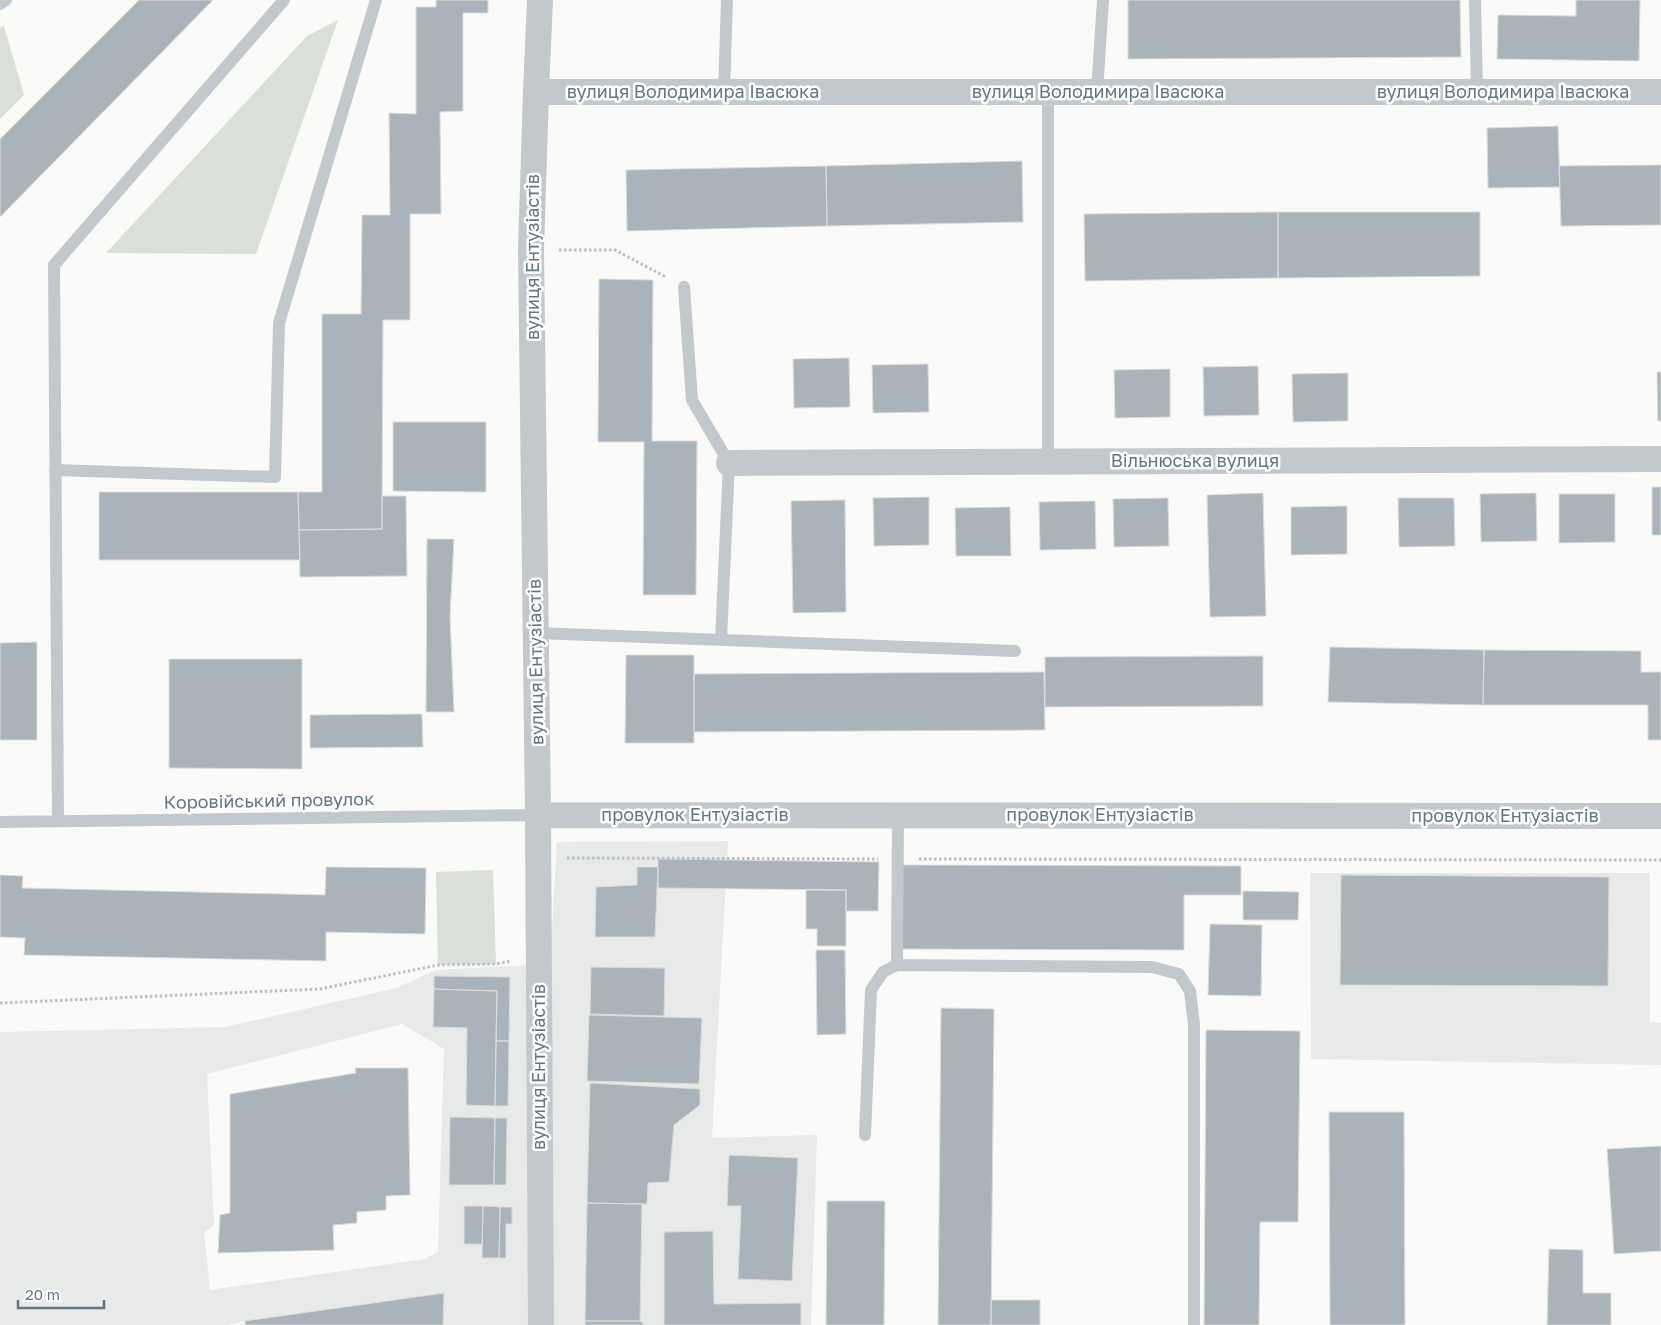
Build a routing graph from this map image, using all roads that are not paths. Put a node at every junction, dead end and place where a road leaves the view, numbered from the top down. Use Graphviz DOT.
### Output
graph roads {
  1 [pos="6,0"];
  2 [pos="284,0"];
  3 [pos="376,0"];
  4 [pos="540,0"];
  5 [pos="727,0"];
  6 [pos="1103,0"];
  7 [pos="1475,0"];
  8 [pos="0,4"];
  9 [pos="724,91"];
  10 [pos="536,92"];
  11 [pos="1048,92"];
  12 [pos="1097,92"];
  13 [pos="1477,92"];
  14 [pos="1661,92"];
  15 [pos="684,287"];
  16 [pos="1661,458"];
  17 [pos="1048,461"];
  18 [pos="729,463"];
  19 [pos="55,470"];
  20 [pos="536,633"];
  21 [pos="721,640"];
  22 [pos="1015,651"];
  23 [pos="538,815"];
  24 [pos="898,815"];
  25 [pos="1661,816"];
  26 [pos="58,821"];
  27 [pos="0,822"];
  28 [pos="897,965"];
  29 [pos="865,1134"];
  30 [pos="541,1325"];
  31 [pos="1194,1325"];
  1 -- 8 [label="lane"];
  2 -- 19 [label="lane"];
  3 -- 19 [label="lane"];
  4 -- 10 [label="street, вулиця Ентузіастів"];
  5 -- 9 [label="lane"];
  6 -- 12 [label="lane"];
  7 -- 13 [label="lane"];
  9 -- 10 [label="street, вулиця Володимира Івасюка"];
  9 -- 11 [label="street, вулиця Володимира Івасюка"];
  10 -- 20 [label="street, вулиця Ентузіастів"];
  11 -- 12 [label="street, вулиця Володимира Івасюка"];
  11 -- 17 [label="lane"];
  12 -- 13 [label="street, вулиця Володимира Івасюка"];
  13 -- 14 [label="street, вулиця Володимира Івасюка"];
  15 -- 18 [label="lane"];
  16 -- 17 [label="street, Вільнюська вулиця"];
  17 -- 18 [label="street, Вільнюська вулиця"];
  18 -- 21 [label="lane"];
  19 -- 26 [label="lane"];
  20 -- 21 [label="lane"];
  20 -- 23 [label="street, вулиця Ентузіастів"];
  21 -- 22 [label="lane"];
  23 -- 24 [label="street, провулок Ентузіастів"];
  23 -- 26 [label="lane, Коровійський провулок"];
  23 -- 30 [label="street, вулиця Ентузіастів"];
  24 -- 25 [label="street, провулок Ентузіастів"];
  24 -- 28 [label="lane"];
  26 -- 27 [label="lane, Коровійський провулок"];
  28 -- 29 [label="lane"];
  28 -- 31 [label="lane"];
}
